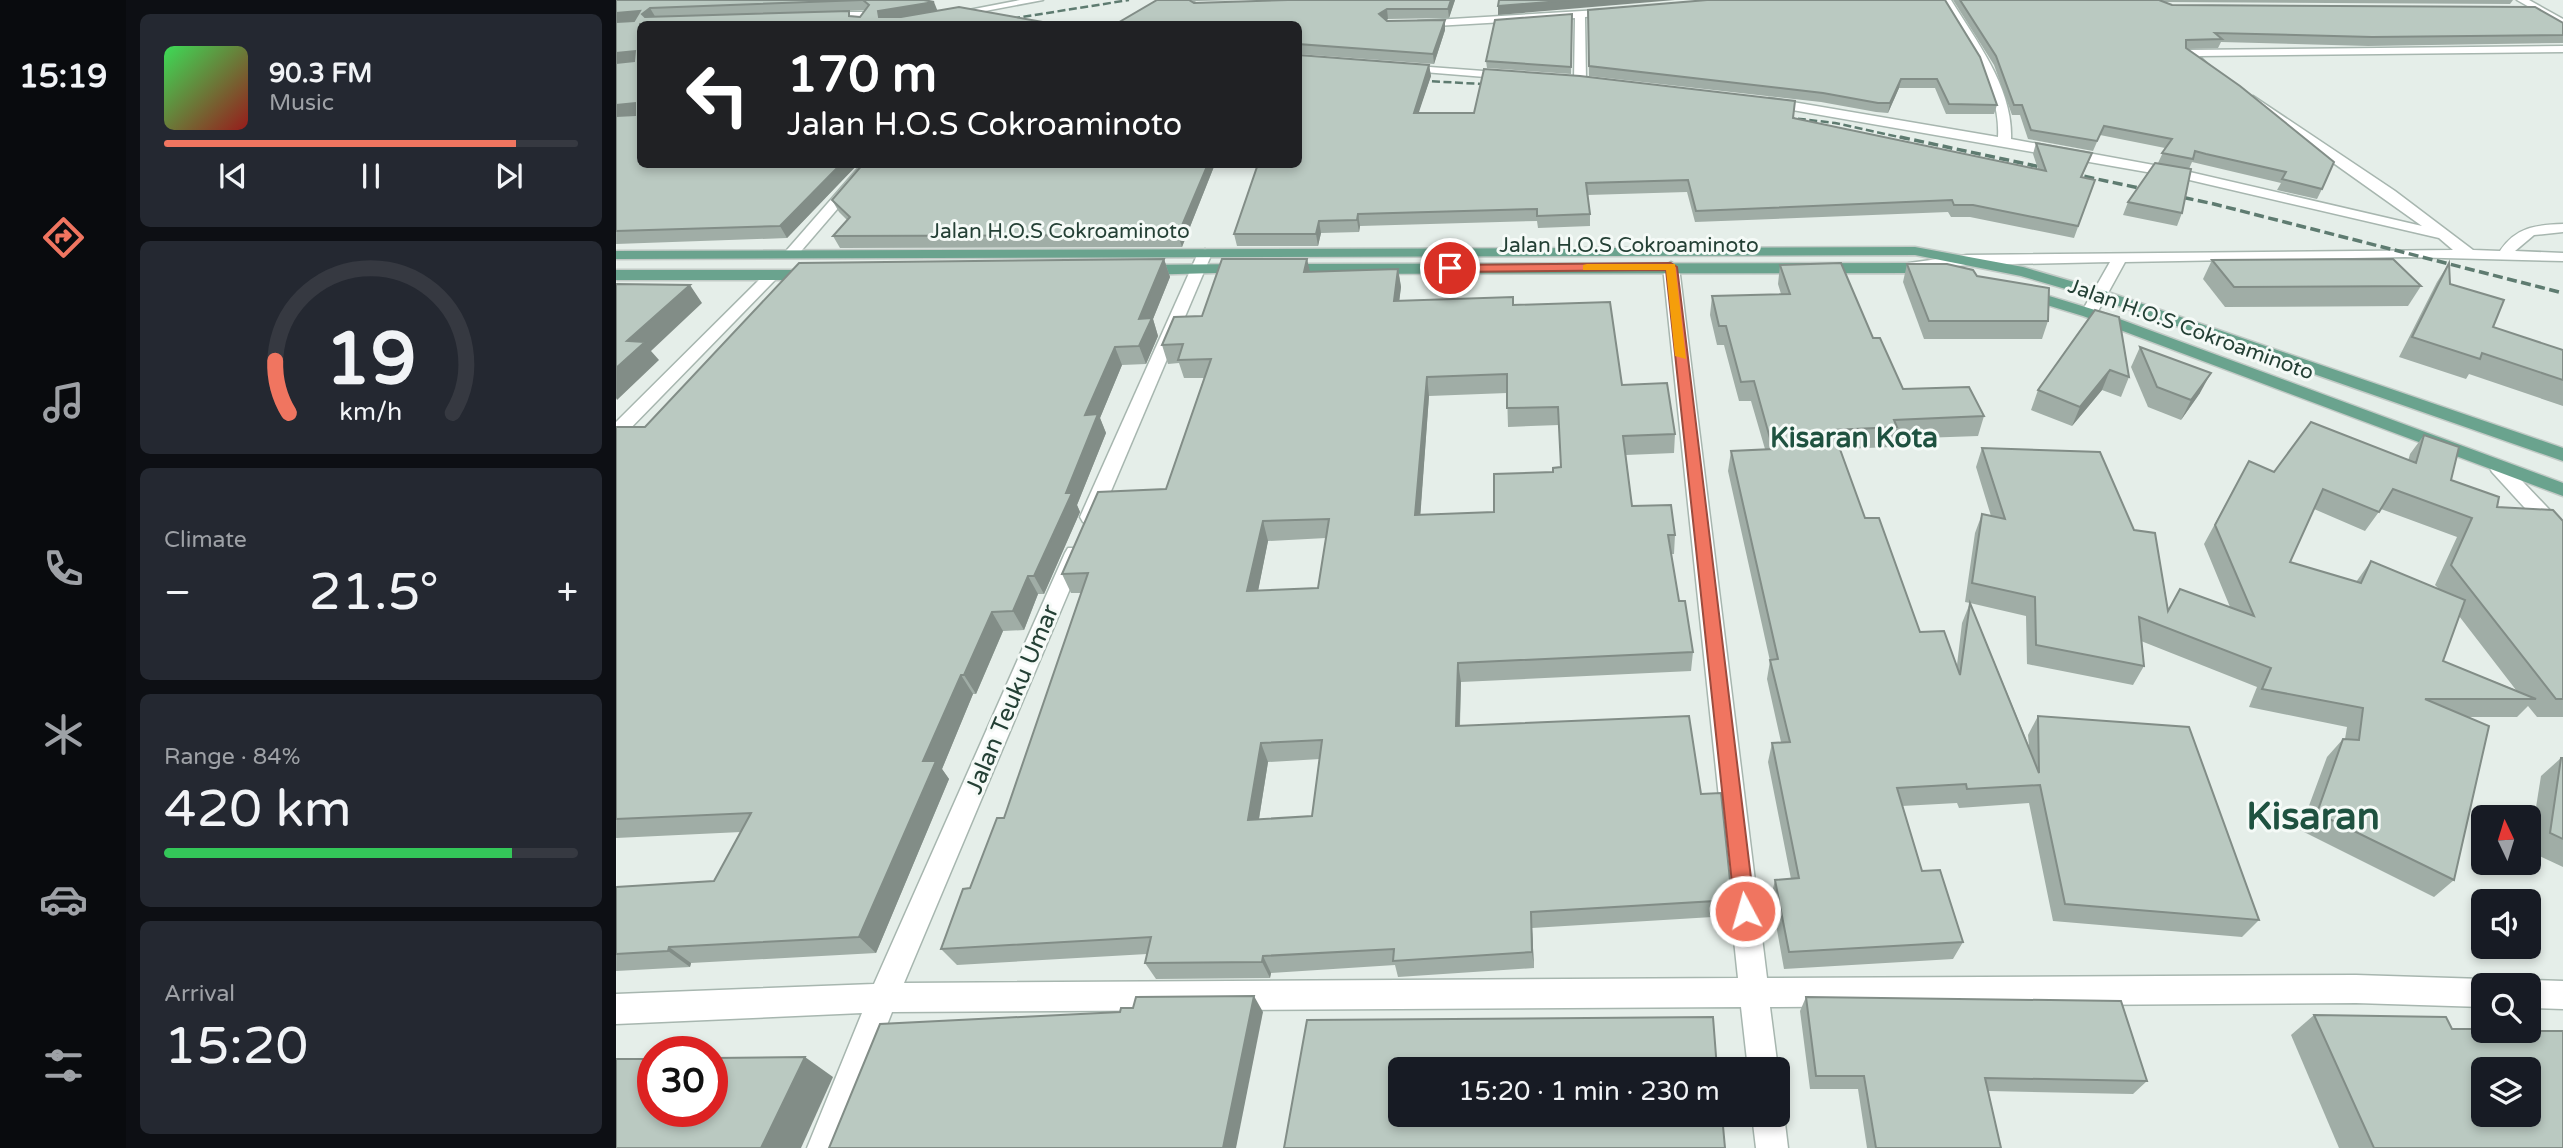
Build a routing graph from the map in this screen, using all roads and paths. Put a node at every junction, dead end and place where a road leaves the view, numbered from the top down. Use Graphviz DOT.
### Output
graph roads {
  1 [pos="1038,0"];
  2 [pos="1946,0"];
  3 [pos="2522,0"];
  4 [pos="1533,8"];
  5 [pos="2513,10"];
  6 [pos="2540,10"];
  7 [pos="1633,11"];
  8 [pos="1580,14"];
  9 [pos="1543,15"];
  10 [pos="813,16"];
  11 [pos="942,16"];
  12 [pos="862,21"];
  13 [pos="2563,23"];
  14 [pos="1401,25"];
  15 [pos="2563,49"];
  16 [pos="1387,67"];
  17 [pos="1524,77"];
  18 [pos="2220,77"];
  19 [pos="1579,81"];
  20 [pos="2241,92"];
  21 [pos="1758,101"];
  22 [pos="2004,142"];
  23 [pos="867,168"];
  24 [pos="2563,228"];
  25 [pos="2439,234"];
  26 [pos="2467,253"];
  27 [pos="792,254"];
  28 [pos="616,255"];
  29 [pos="2505,255"];
  30 [pos="2563,257"];
  31 [pos="2120,258"];
  32 [pos="1967,260"];
  33 [pos="1201,261"];
  34 [pos="1671,267"];
  35 [pos="1909,268"];
  36 [pos="1129,270"];
  37 [pos="616,275"];
  38 [pos="826,275"];
  39 [pos="771,276"];
  40 [pos="1958,278"];
  41 [pos="2008,288"];
  42 [pos="2099,294"];
  43 [pos="2089,313"];
  44 [pos="616,433"];
  45 [pos="2563,455"];
  46 [pos="2499,468"];
  47 [pos="2563,490"];
  48 [pos="2563,537"];
  49 [pos="1754,992"];
  50 [pos="2471,993"];
  51 [pos="2541,994"];
  52 [pos="2563,995"];
  53 [pos="883,998"];
  54 [pos="616,1009"];
  55 [pos="1762,1057"];
  56 [pos="1769,1127"];
  57 [pos="823,1148"];
  58 [pos="1772,1148"];
  1 -- 11 [label="street"];
  2 -- 22 [label="street"];
  3 -- 6 [label="street"];
  4 -- 9 [label="street"];
  5 -- 6 [label="street"];
  6 -- 13 [label="street"];
  7 -- 8 [label="street"];
  8 -- 9 [label="street"];
  8 -- 19 [label="street"];
  9 -- 14 [label="street"];
  10 -- 12 [label="street"];
  15 -- 18 [label="street"];
  16 -- 17 [label="street"];
  20 -- 25 [label="street"];
  21 -- 22 [label="street"];
  22 -- 25 [label="street"];
  23 -- 27 [label="street"];
  24 -- 29 [label="street"];
  25 -- 26 [label="street"];
  26 -- 29 [label="street"];
  26 -- 31 [label="street"];
  27 -- 28 [label="main road, Jalan H.O.S Cokroaminoto"];
  27 -- 33 [label="main road, Jalan H.O.S Cokroaminoto"];
  29 -- 30 [label="street"];
  31 -- 32 [label="street"];
  31 -- 42 [label="street"];
  32 -- 33 [label="main road, Jalan H.O.S Cokroaminoto"];
  32 -- 35 [label="street"];
  32 -- 42 [label="main road, Jalan H.O.S Cokroaminoto"];
  33 -- 34 [label="main road, Jalan H.O.S Cokroaminoto"];
  33 -- 36 [label="main road, Jalan H.O.S Cokroaminoto"];
  33 -- 53 [label="street, Jalan Teuku Umar"];
  34 -- 35 [label="main road, Jalan H.O.S Cokroaminoto"];
  34 -- 49 [label="street"];
  35 -- 40 [label="main road, Jalan H.O.S Cokroaminoto"];
  37 -- 39 [label="main road"];
  38 -- 39 [label="main road"];
  39 -- 44 [label="street"];
  41 -- 43 [label="main road, Jalan H.O.S Cokroaminoto"];
  42 -- 43 [label="street"];
  42 -- 45 [label="main road, Jalan H.O.S Cokroaminoto"];
  43 -- 46 [label="main road, Jalan H.O.S Cokroaminoto"];
  46 -- 47 [label="main road, Jalan H.O.S Cokroaminoto"];
  46 -- 48 [label="street"];
  49 -- 50 [label="street"];
  49 -- 53 [label="street"];
  49 -- 55 [label="street"];
  51 -- 52 [label="street"];
  53 -- 54 [label="street"];
  53 -- 57 [label="street, Jalan Teuku Umar"];
  56 -- 58 [label="street"];
}
